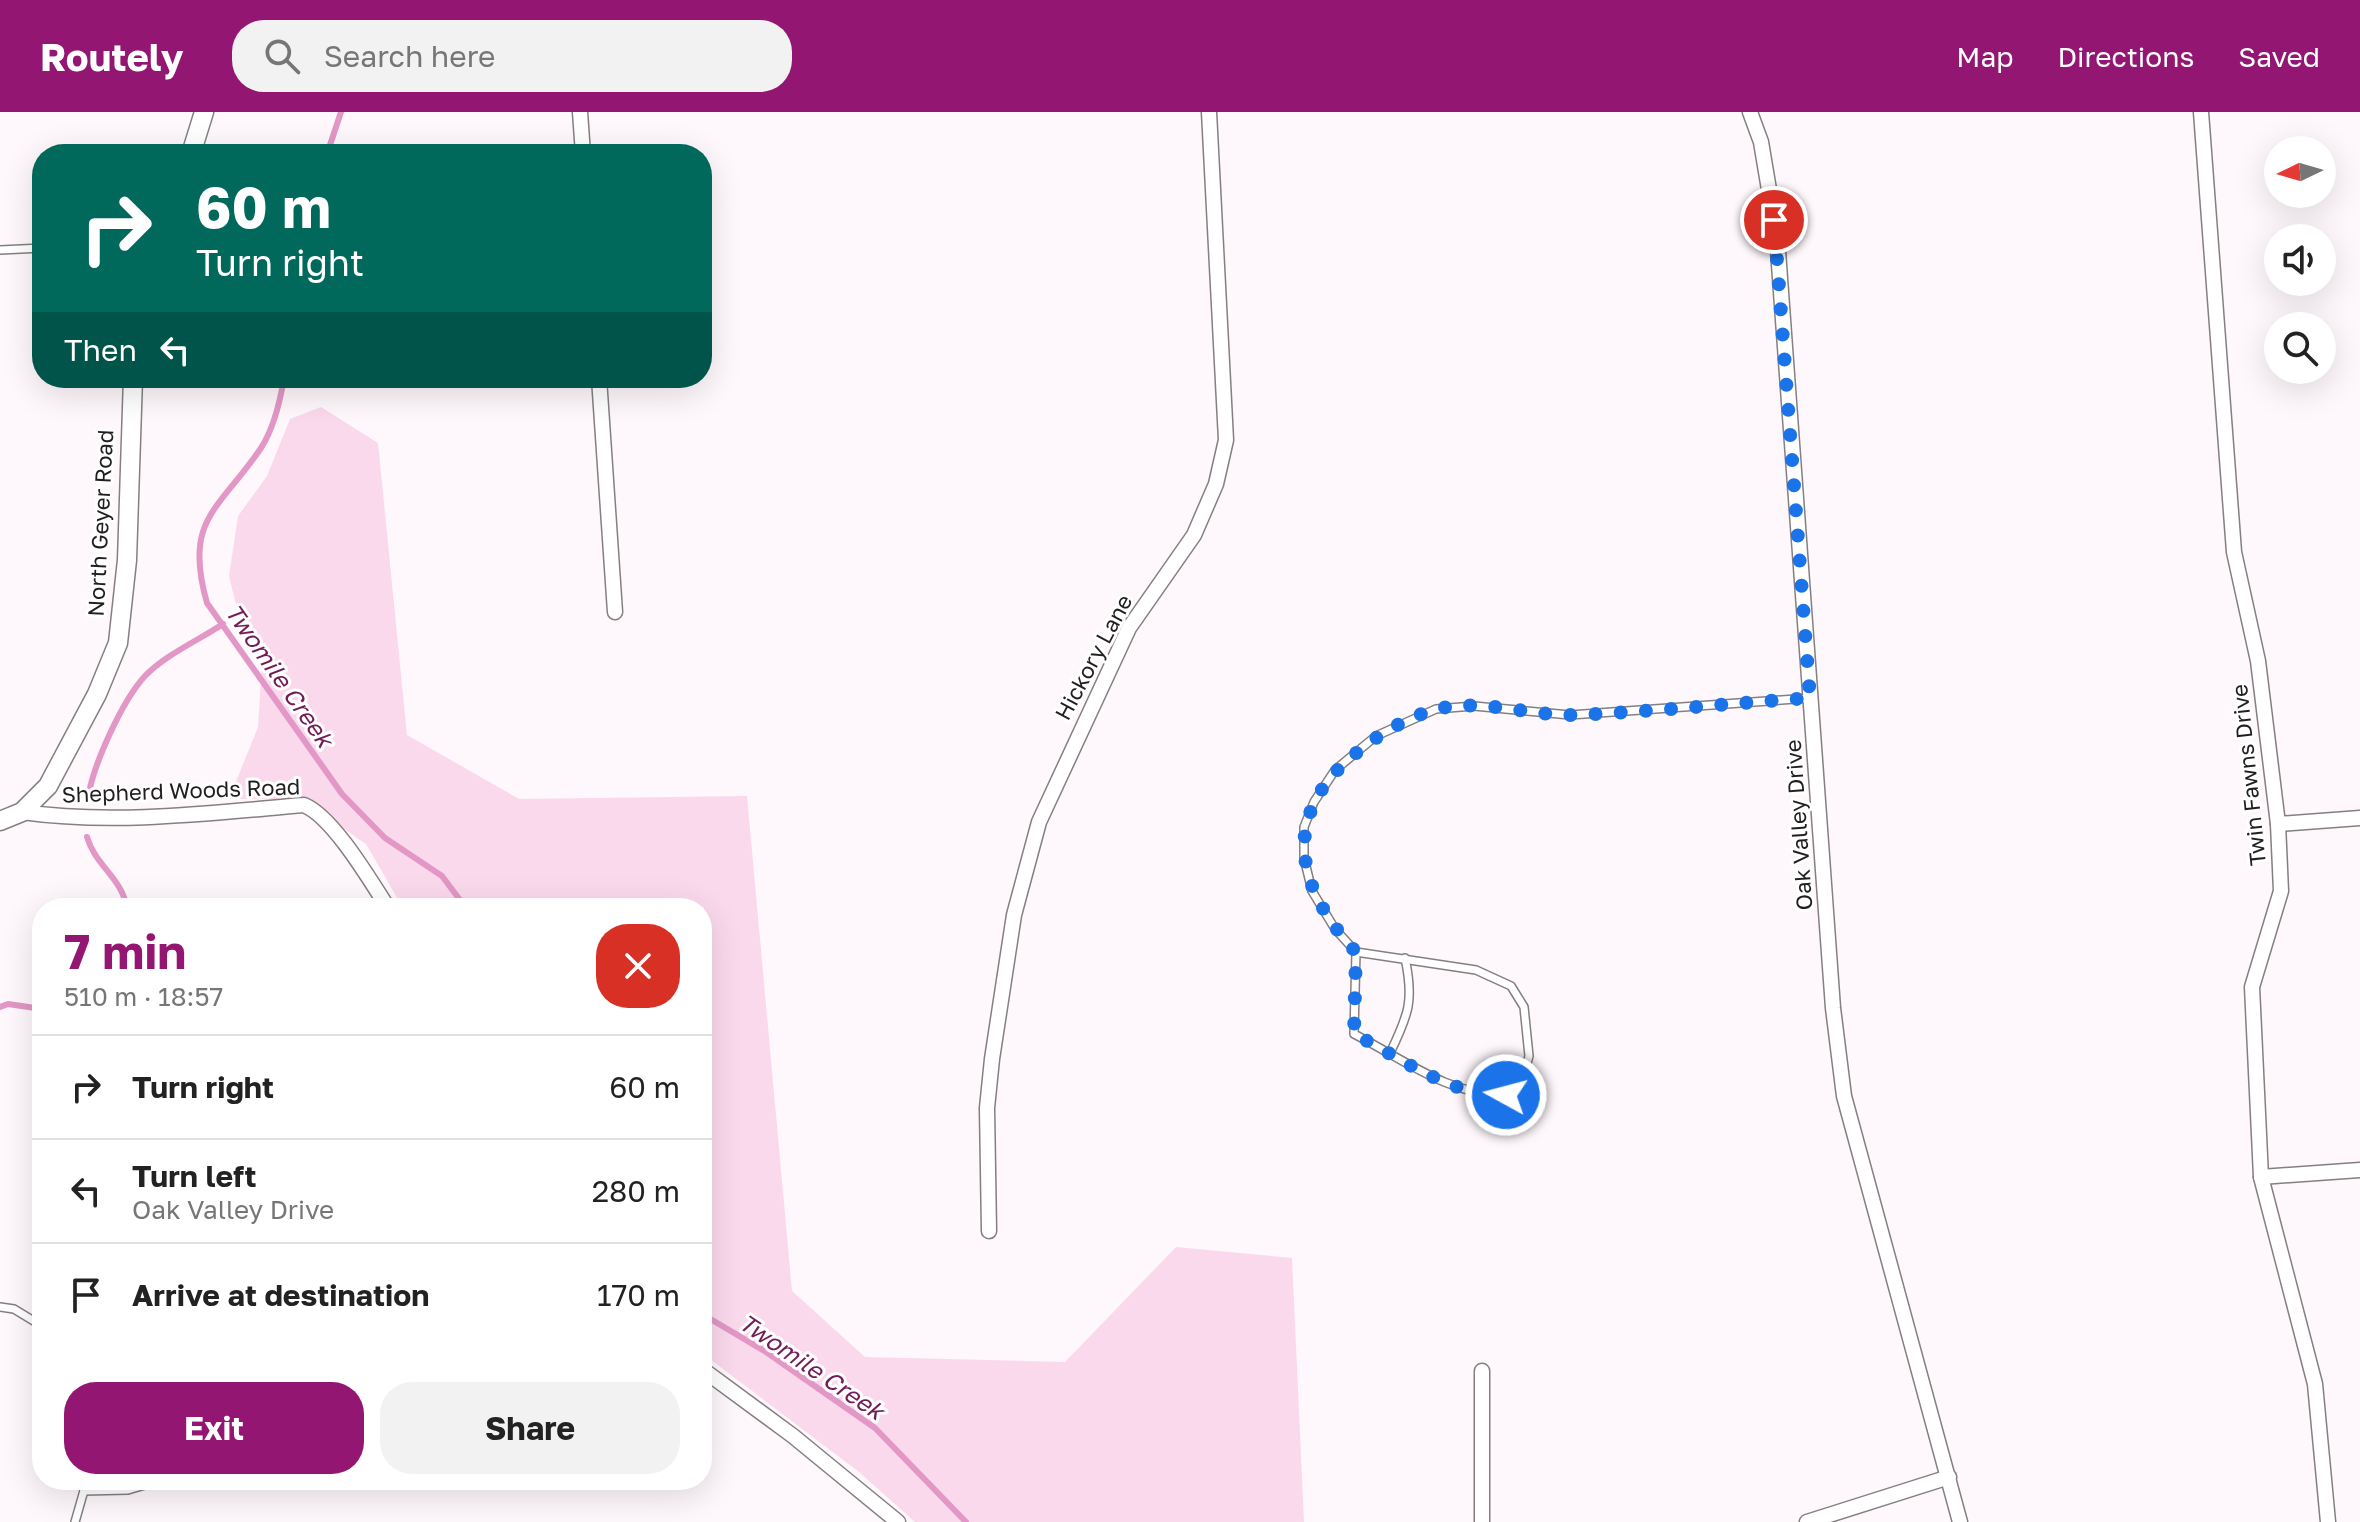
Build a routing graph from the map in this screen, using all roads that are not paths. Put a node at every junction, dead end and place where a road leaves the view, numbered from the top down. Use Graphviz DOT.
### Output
graph roads {
  1 [pos="204,112"];
  2 [pos="580,112"];
  3 [pos="1209,112"];
  4 [pos="1750,112"];
  5 [pos="2201,112"];
  6 [pos="194,144"];
  7 [pos="582,144"];
  8 [pos="32,248"];
  9 [pos="0,250"];
  10 [pos="133,388"];
  11 [pos="600,388"];
  12 [pos="615,612"];
  13 [pos="1810,698"];
  14 [pos="22,812"];
  15 [pos="2360,818"];
  16 [pos="0,821"];
  17 [pos="2278,824"];
  18 [pos="382,898"];
  19 [pos="1356,952"];
  20 [pos="1405,958"];
  21 [pos="1390,1053"];
  22 [pos="2360,1170"];
  23 [pos="2261,1177"];
  24 [pos="989,1231"];
  25 [pos="0,1307"];
  26 [pos="32,1320"];
  27 [pos="1482,1371"];
  28 [pos="712,1376"];
  29 [pos="1949,1477"];
  30 [pos="128,1490"];
  31 [pos="84,1491"];
  32 [pos="74,1522"];
  33 [pos="898,1522"];
  34 [pos="1482,1522"];
  35 [pos="1807,1522"];
  36 [pos="1960,1522"];
  37 [pos="2328,1522"];
  1 -- 6 [label="street"];
  2 -- 7 [label="street"];
  3 -- 24 [label="street, Hickory Lane"];
  4 -- 13 [label="street, Oak Valley Drive"];
  5 -- 17 [label="street, Twin Fawns Drive"];
  8 -- 9 [label="lane"];
  10 -- 14 [label="street, North Geyer Road"];
  11 -- 12 [label="street"];
  13 -- 19 [label="lane"];
  13 -- 29 [label="street, Oak Valley Drive"];
  14 -- 16 [label="street, North Geyer Road"];
  14 -- 18 [label="street, Shepherd Woods Road"];
  15 -- 17 [label="street"];
  17 -- 23 [label="street, Twin Fawns Drive"];
  19 -- 20 [label="lane"];
  19 -- 21 [label="lane"];
  20 -- 21 [label="lane"];
  20 -- 21 [label="lane"];
  22 -- 23 [label="street"];
  23 -- 37 [label="street, Twin Fawns Drive"];
  25 -- 26 [label="lane"];
  27 -- 34 [label="street"];
  28 -- 33 [label="street"];
  29 -- 35 [label="street"];
  29 -- 36 [label="street, Oak Valley Drive"];
  30 -- 31 [label="lane"];
  31 -- 32 [label="lane"];
}
